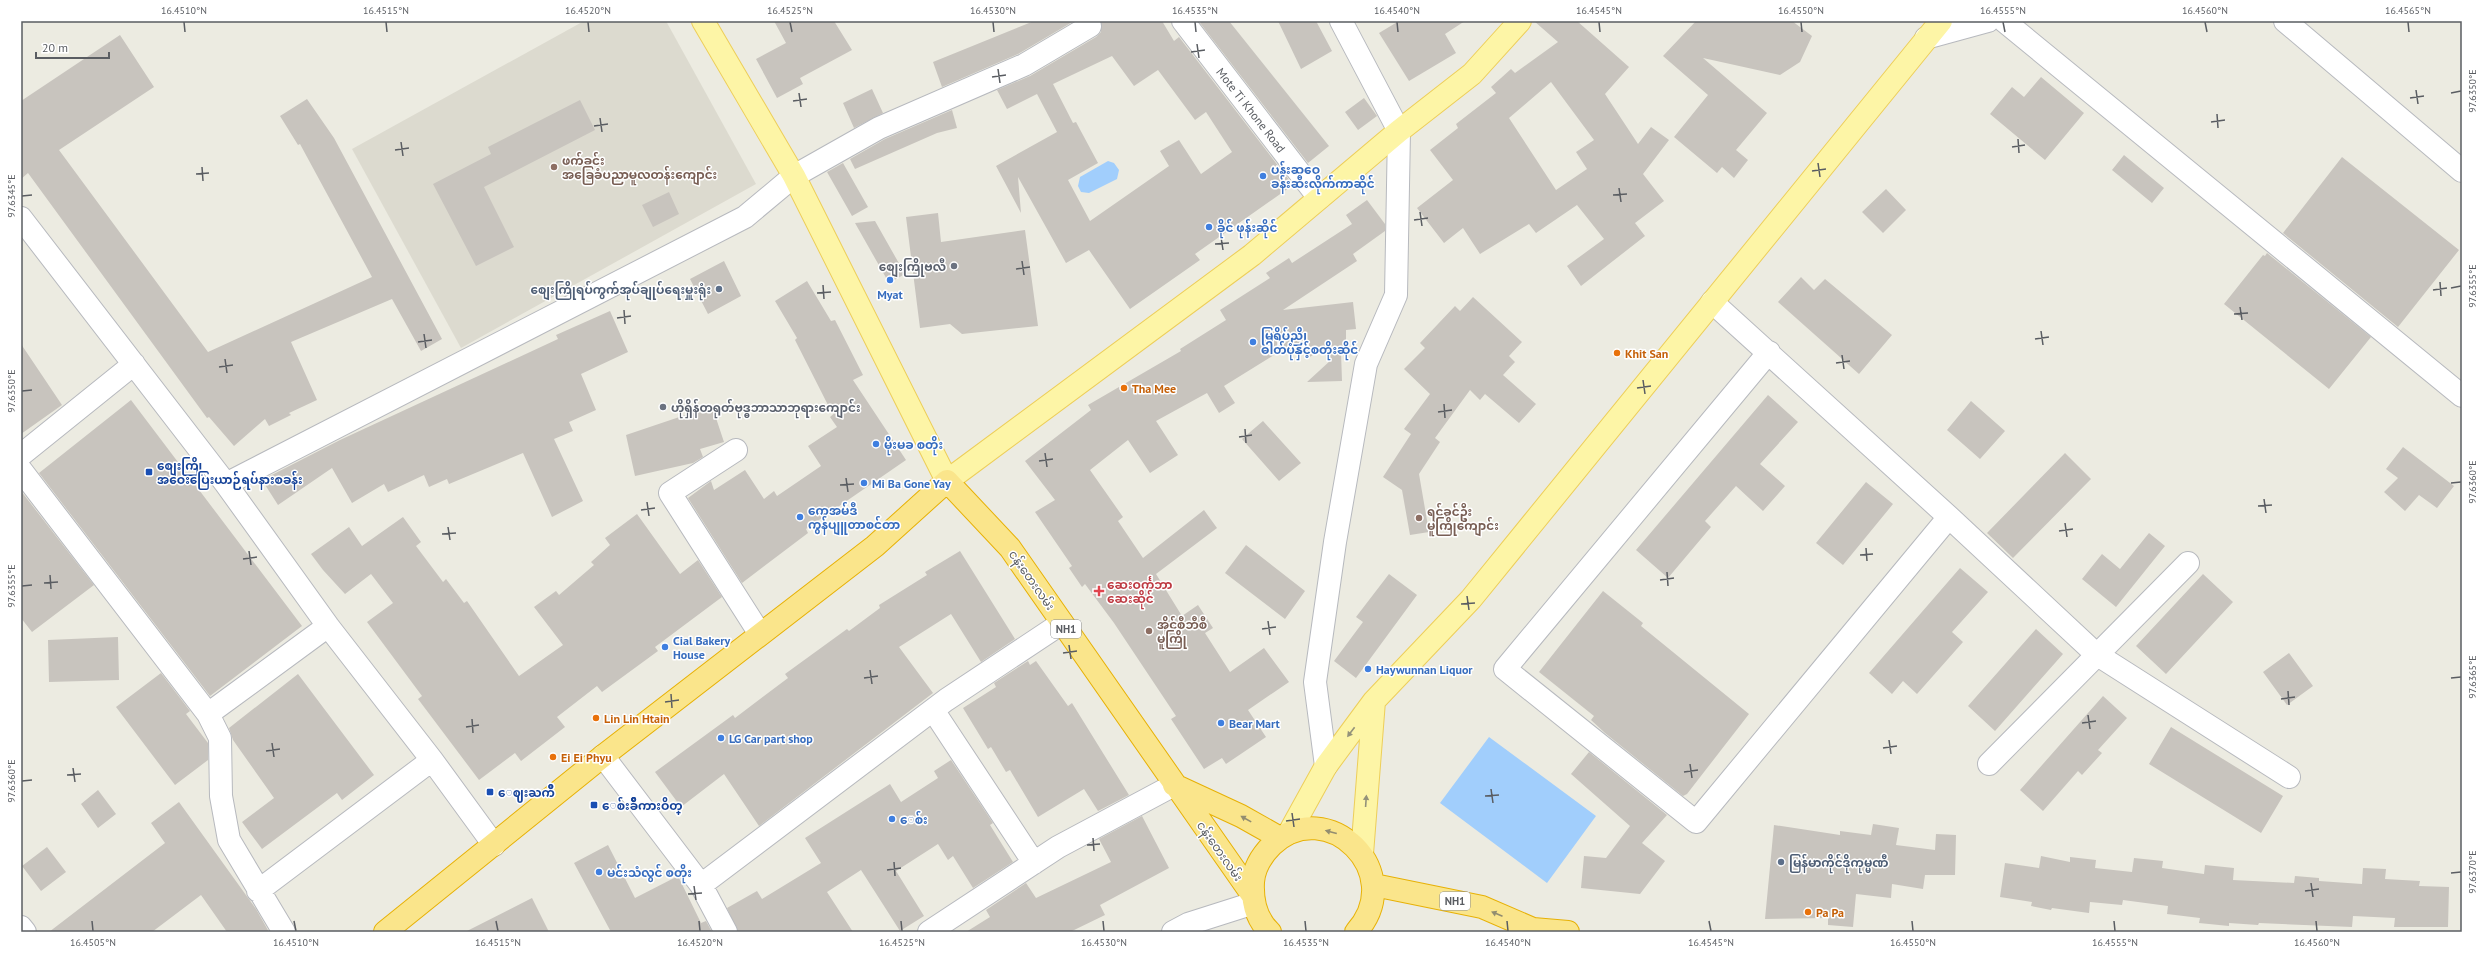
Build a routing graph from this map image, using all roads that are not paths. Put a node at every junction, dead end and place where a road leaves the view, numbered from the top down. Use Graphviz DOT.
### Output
graph roads {
  1 [pos="703,21"];
  2 [pos="1182,21"];
  3 [pos="1340,21"];
  4 [pos="1520,21"];
  5 [pos="1941,21"];
  6 [pos="1988,21"];
  7 [pos="2004,21"];
  8 [pos="2285,21"];
  9 [pos="1090,26"];
  10 [pos="1926,38"];
  11 [pos="1399,131"];
  12 [pos="2462,171"];
  13 [pos="794,176"];
  14 [pos="1319,198"];
  15 [pos="21,218"];
  16 [pos="1712,302"];
  17 [pos="1769,352"];
  18 [pos="134,364"];
  19 [pos="2462,396"];
  20 [pos="736,450"];
  21 [pos="21,455"];
  22 [pos="21,470"];
  23 [pos="947,481"];
  24 [pos="226,484"];
  25 [pos="1949,517"];
  26 [pos="2188,563"];
  27 [pos="1062,623"];
  28 [pos="328,626"];
  29 [pos="760,634"];
  30 [pos="2096,654"];
  31 [pos="1374,701"];
  32 [pos="933,710"];
  33 [pos="208,714"];
  34 [pos="603,756"];
  35 [pos="432,760"];
  36 [pos="1989,764"];
  37 [pos="1326,766"];
  38 [pos="2289,777"];
  39 [pos="1174,785"];
  40 [pos="1284,835"];
  41 [pos="494,845"];
  42 [pos="1362,854"];
  43 [pos="1034,863"];
  44 [pos="701,885"];
  45 [pos="1374,885"];
  46 [pos="258,891"];
  47 [pos="1253,900"];
  48 [pos="21,927"];
  49 [pos="1525,931"];
  50 [pos="25,932"];
  51 [pos="284,932"];
  52 [pos="385,932"];
  53 [pos="726,932"];
  54 [pos="929,932"];
  55 [pos="1173,932"];
  56 [pos="1270,932"];
  57 [pos="1362,932"];
  58 [pos="1568,932"];
  1 -- 13 [label="main road"];
  2 -- 14 [label="street, Mote Ti Khone Road"];
  3 -- 11 [label="street"];
  4 -- 11 [label="main road"];
  5 -- 10 [label="main road"];
  6 -- 10 [label="street"];
  7 -- 19 [label="street"];
  8 -- 12 [label="street"];
  9 -- 13 [label="street"];
  10 -- 16 [label="main road"];
  11 -- 14 [label="main road"];
  11 -- 37 [label="street"];
  13 -- 23 [label="main road"];
  13 -- 24 [label="street"];
  14 -- 23 [label="main road"];
  15 -- 18 [label="street"];
  16 -- 17 [label="street"];
  16 -- 31 [label="main road"];
  17 -- 25 [label="street"];
  17 -- 25 [label="street"];
  18 -- 21 [label="street"];
  18 -- 24 [label="street"];
  20 -- 29 [label="street"];
  22 -- 33 [label="street"];
  23 -- 27 [label="highway, ငန်းတေးလမ်း / NH1"];
  23 -- 29 [label="highway"];
  24 -- 28 [label="street"];
  25 -- 30 [label="street"];
  26 -- 30 [label="street"];
  27 -- 32 [label="street"];
  27 -- 39 [label="highway, ငန်းတေးလမ်း / NH1"];
  28 -- 33 [label="street"];
  28 -- 35 [label="street"];
  29 -- 34 [label="highway"];
  30 -- 36 [label="street"];
  30 -- 38 [label="street"];
  31 -- 37 [label="main road, one-way"];
  42 -- 31 [label="main road, one-way"];
  32 -- 43 [label="street"];
  32 -- 44 [label="street"];
  33 -- 46 [label="street"];
  34 -- 41 [label="highway"];
  34 -- 44 [label="street"];
  35 -- 41 [label="street"];
  35 -- 46 [label="street"];
  37 -- 40 [label="main road"];
  40 -- 39 [label="highway, ငန်းတေးလမ်း, one-way"];
  39 -- 43 [label="street"];
  39 -- 47 [label="highway, ငန်းတေးလမ်း / NH1"];
  42 -- 40 [label="highway, one-way"];
  40 -- 47 [label="highway, NH1"];
  41 -- 52 [label="highway"];
  42 -- 45 [label="highway"];
  43 -- 54 [label="street"];
  44 -- 53 [label="street"];
  49 -- 45 [label="highway, NH1, one-way"];
  45 -- 57 [label="highway"];
  46 -- 51 [label="street"];
  47 -- 55 [label="street"];
  47 -- 56 [label="highway, NH1"];
  48 -- 50 [label="street"];
  49 -- 58 [label="highway, NH1"];
}
